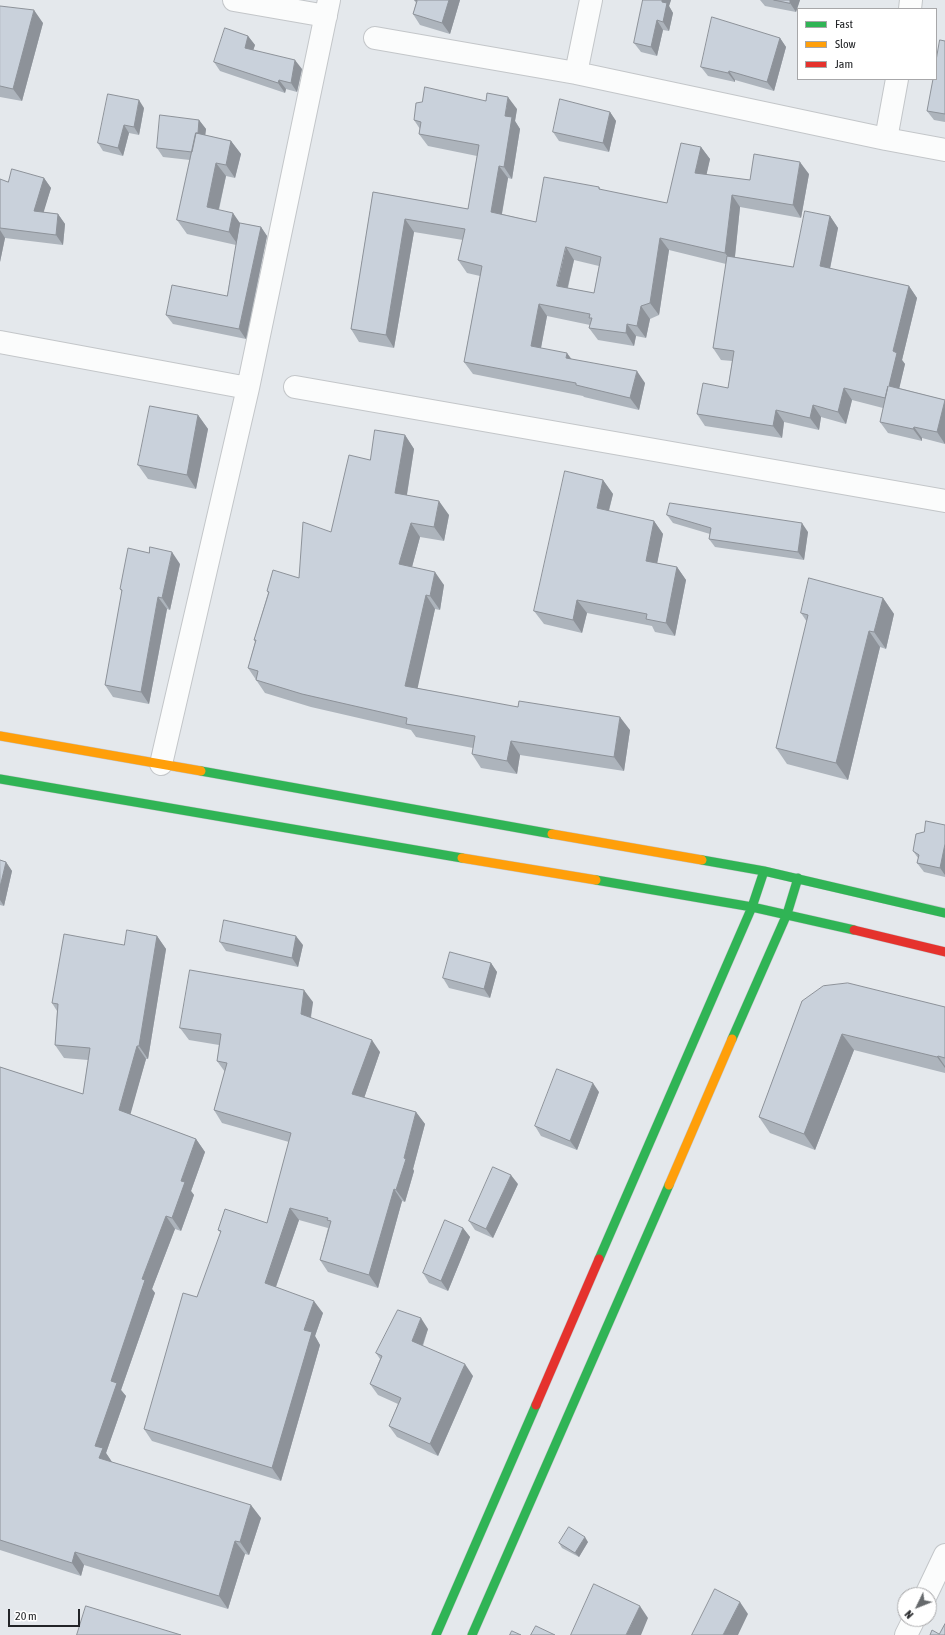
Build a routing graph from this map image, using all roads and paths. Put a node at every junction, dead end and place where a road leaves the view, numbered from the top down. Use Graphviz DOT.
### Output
graph roads {
  1 [pos="234,0"];
  2 [pos="591,0"];
  3 [pos="328,8"];
  4 [pos="376,38"];
  5 [pos="576,72"];
  6 [pos="897,80"];
  7 [pos="886,139"];
  8 [pos="945,150"];
  9 [pos="0,342"];
  10 [pos="295,387"];
  11 [pos="248,388"];
  12 [pos="945,501"];
  13 [pos="0,736"];
  14 [pos="161,764"];
  15 [pos="0,779"];
  16 [pos="764,871"];
  17 [pos="798,878"];
  18 [pos="752,907"];
  19 [pos="945,913"];
  20 [pos="787,914"];
  21 [pos="945,952"];
  22 [pos="945,1555"];
  23 [pos="930,1587"];
  24 [pos="436,1635"];
  25 [pos="472,1635"];
  1 -- 3 [label="street"];
  2 -- 5 [label="street"];
  3 -- 11 [label="street"];
  4 -- 5 [label="street"];
  5 -- 7 [label="street"];
  6 -- 7 [label="street"];
  7 -- 8 [label="street"];
  9 -- 11 [label="street"];
  10 -- 12 [label="street"];
  11 -- 14 [label="street"];
  13 -- 14 [label="main road"];
  14 -- 16 [label="main road"];
  15 -- 18 [label="main road"];
  16 -- 17 [label="main road"];
  16 -- 18 [label="main road"];
  17 -- 19 [label="main road"];
  17 -- 20 [label="main road"];
  18 -- 20 [label="main road"];
  18 -- 24 [label="main road"];
  20 -- 21 [label="main road"];
  20 -- 25 [label="main road"];
  22 -- 23 [label="street"];
}
